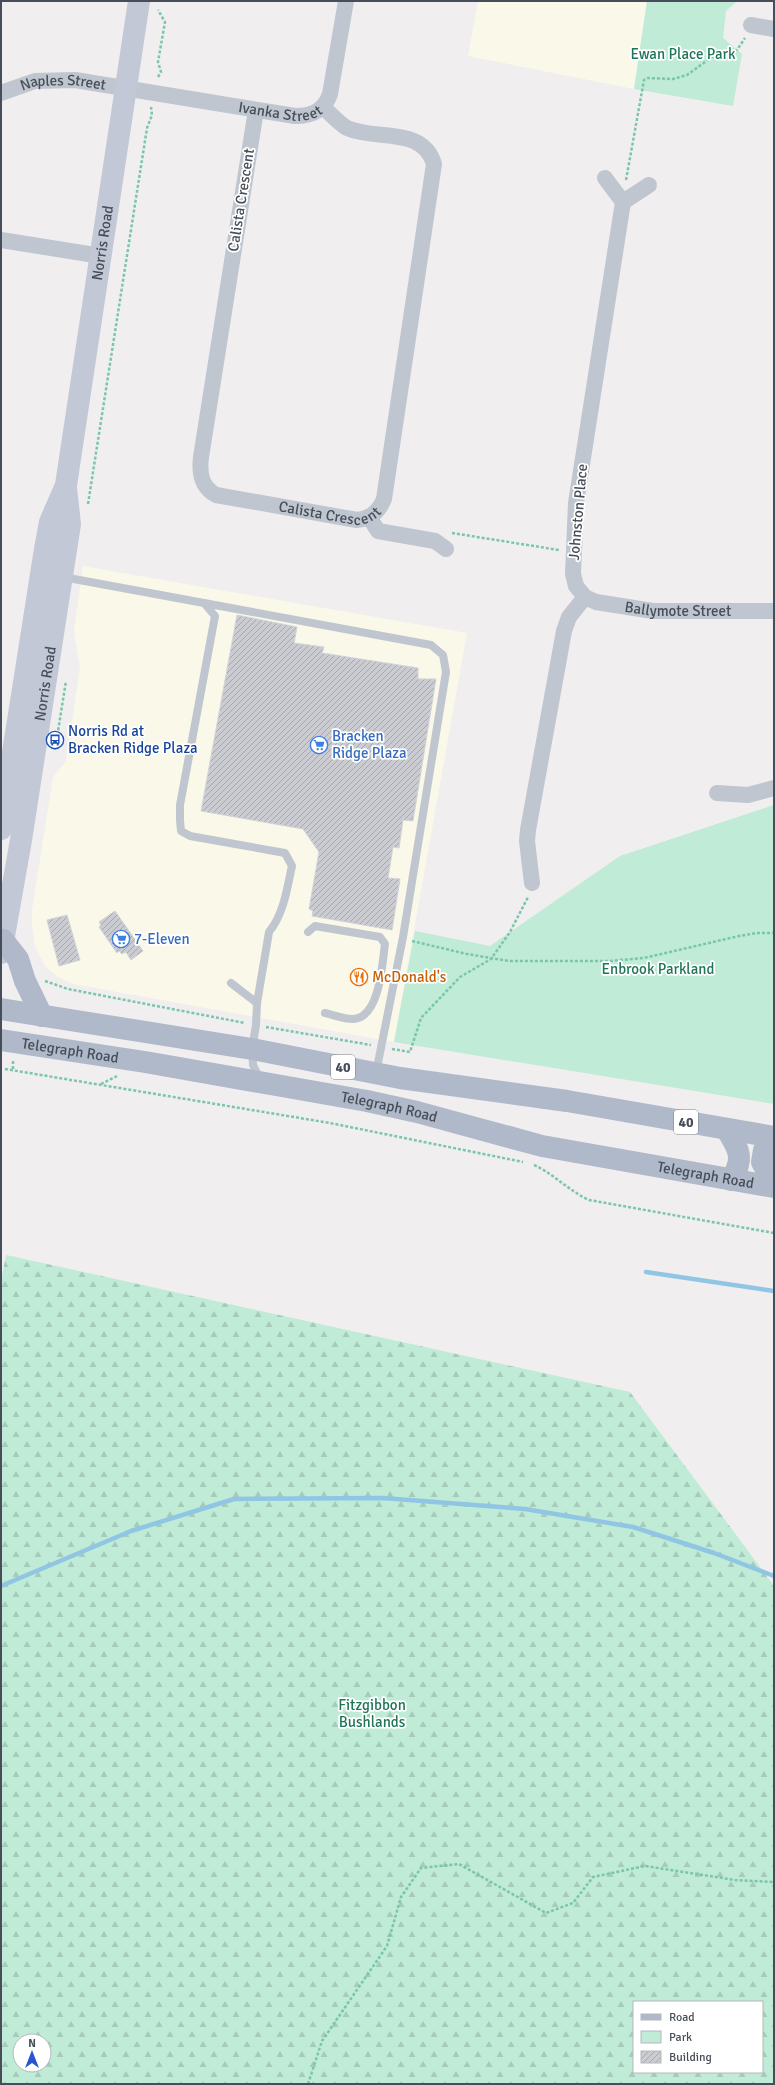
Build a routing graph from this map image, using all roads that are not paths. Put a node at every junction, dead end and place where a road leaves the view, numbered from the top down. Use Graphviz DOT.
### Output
graph roads {
  1 [pos="346,1"];
  2 [pos="148,3"];
  3 [pos="751,25"];
  4 [pos="774,29"];
  5 [pos="127,87"];
  6 [pos="1,93"];
  7 [pos="323,107"];
  8 [pos="256,110"];
  9 [pos="605,178"];
  10 [pos="649,185"];
  11 [pos="623,202"];
  12 [pos="1,240"];
  13 [pos="101,256"];
  14 [pos="369,517"];
  15 [pos="446,549"];
  16 [pos="51,575"];
  17 [pos="585,596"];
  18 [pos="204,603"];
  19 [pos="774,611"];
  20 [pos="774,788"];
  21 [pos="717,793"];
  22 [pos="1,829"];
  23 [pos="532,883"];
  24 [pos="308,932"];
  25 [pos="2,946"];
  26 [pos="231,983"];
  27 [pos="256,1003"];
  28 [pos="1,1009"];
  29 [pos="325,1013"];
  30 [pos="42,1016"];
  31 [pos="1,1040"];
  32 [pos="252,1049"];
  33 [pos="376,1073"];
  34 [pos="262,1083"];
  35 [pos="727,1130"];
  36 [pos="774,1138"];
  37 [pos="731,1180"];
  38 [pos="774,1182"];
  39 [pos="774,1187"];
  1 -- 7 [label="street, Ivanka Street"];
  2 -- 5 [label="main road, Norris Road"];
  3 -- 4 [label="street"];
  5 -- 6 [label="street, Naples Street"];
  5 -- 8 [label="street, Ivanka Street"];
  5 -- 13 [label="main road, Norris Road"];
  7 -- 8 [label="street, Ivanka Street"];
  7 -- 14 [label="street, Calista Crescent"];
  8 -- 14 [label="street, Calista Crescent"];
  9 -- 11 [label="street"];
  10 -- 11 [label="street"];
  11 -- 17 [label="street, Johnston Place"];
  12 -- 13 [label="street"];
  13 -- 16 [label="main road, Norris Road"];
  14 -- 15 [label="street"];
  16 -- 18 [label="lane"];
  16 -- 22 [label="main road, Norris Road"];
  16 -- 25 [label="main road, Norris Road"];
  17 -- 19 [label="street, Ballymote Street"];
  17 -- 23 [label="street"];
  18 -- 27 [label="lane"];
  18 -- 33 [label="lane"];
  20 -- 21 [label="street"];
  24 -- 29 [label="lane"];
  25 -- 30 [label="main road"];
  26 -- 27 [label="lane"];
  27 -- 32 [label="lane"];
  28 -- 30 [label="main road, Telegraph Road / 40"];
  30 -- 32 [label="main road, Telegraph Road / 40"];
  31 -- 34 [label="main road, Telegraph Road / 40"];
  32 -- 33 [label="main road, Telegraph Road / 40"];
  32 -- 34 [label="lane"];
  33 -- 35 [label="main road, Telegraph Road / 40"];
  34 -- 37 [label="main road, Telegraph Road / 40"];
  35 -- 36 [label="main road, Telegraph Road / 40"];
  35 -- 37 [label="main road"];
  36 -- 38 [label="main road"];
  37 -- 39 [label="main road, Telegraph Road / 40"];
}
